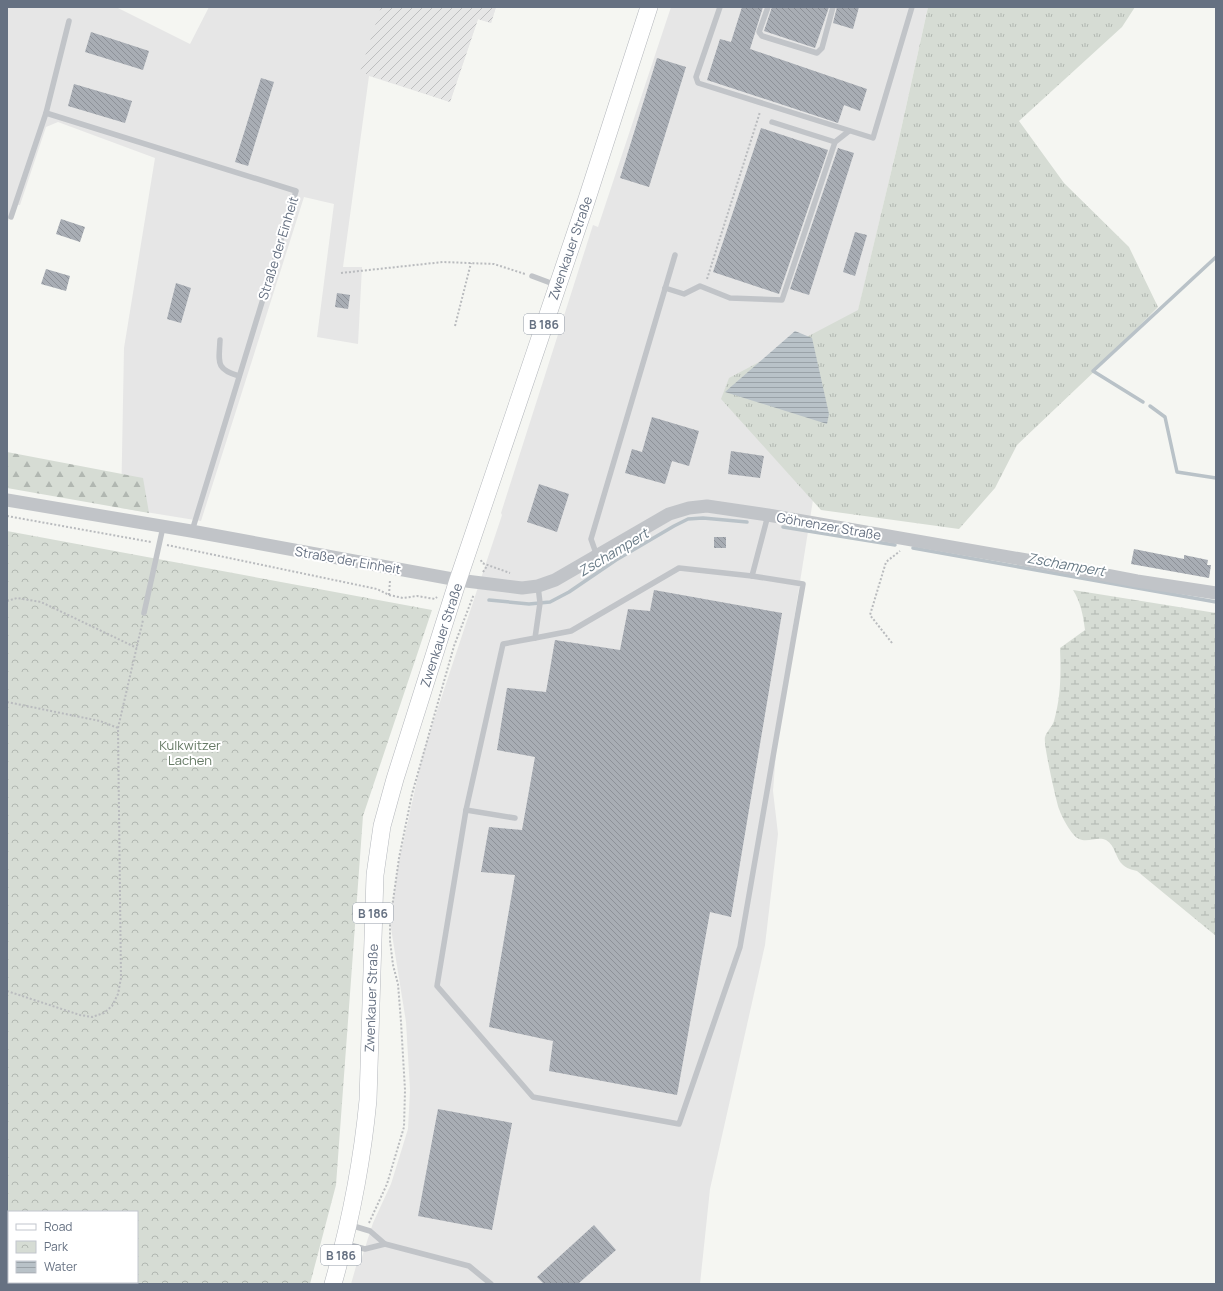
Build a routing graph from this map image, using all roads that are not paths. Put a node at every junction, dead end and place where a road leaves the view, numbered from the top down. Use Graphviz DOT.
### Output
graph roads {
  1 [pos="649,7"];
  2 [pos="720,7"];
  3 [pos="768,7"];
  4 [pos="833,7"];
  5 [pos="912,7"];
  6 [pos="69,21"];
  7 [pos="46,113"];
  8 [pos="772,122"];
  9 [pos="849,131"];
  10 [pos="835,142"];
  11 [pos="11,217"];
  12 [pos="675,255"];
  13 [pos="532,276"];
  14 [pos="558,285"];
  15 [pos="665,288"];
  16 [pos="220,340"];
  17 [pos="239,376"];
  18 [pos="7,500"];
  19 [pos="768,515"];
  20 [pos="162,527"];
  21 [pos="192,531"];
  22 [pos="597,556"];
  23 [pos="752,576"];
  24 [pos="458,580"];
  25 [pos="538,586"];
  26 [pos="1216,593"];
  27 [pos="144,613"];
  28 [pos="535,638"];
  29 [pos="466,810"];
  30 [pos="515,818"];
  31 [pos="348,1225"];
  32 [pos="344,1244"];
  33 [pos="385,1244"];
  34 [pos="485,1282"];
  35 [pos="333,1284"];
  36 [pos="491,1284"];
  1 -- 14 [label="main road, Zwenkauer Straße / B 186"];
  2 -- 9 [label="lane"];
  3 -- 4 [label="lane"];
  5 -- 9 [label="lane"];
  6 -- 7 [label="lane"];
  7 -- 11 [label="lane"];
  7 -- 17 [label="lane, Straße der Einheit"];
  8 -- 10 [label="lane"];
  9 -- 10 [label="lane"];
  10 -- 15 [label="lane"];
  12 -- 15 [label="lane"];
  13 -- 14 [label="lane"];
  14 -- 24 [label="main road, Zwenkauer Straße / B 186"];
  15 -- 22 [label="lane"];
  16 -- 17 [label="lane"];
  17 -- 21 [label="lane, Straße der Einheit"];
  18 -- 20 [label="street, Straße der Einheit"];
  19 -- 22 [label="street, Göhrenzer Straße"];
  19 -- 23 [label="lane"];
  19 -- 26 [label="street, Göhrenzer Straße"];
  20 -- 21 [label="street, Straße der Einheit"];
  20 -- 27 [label="lane"];
  21 -- 24 [label="street, Straße der Einheit"];
  22 -- 25 [label="street, Göhrenzer Straße"];
  23 -- 28 [label="lane"];
  23 -- 29 [label="lane"];
  24 -- 25 [label="street, Göhrenzer Straße"];
  24 -- 31 [label="main road, Zwenkauer Straße / B 186"];
  25 -- 28 [label="lane"];
  28 -- 29 [label="lane"];
  29 -- 30 [label="lane"];
  31 -- 32 [label="main road, Zwenkauer Straße / B 186"];
  31 -- 33 [label="lane"];
  32 -- 33 [label="lane"];
  32 -- 35 [label="main road, Zwenkauer Straße / B 186"];
  33 -- 34 [label="lane"];
  34 -- 36 [label="lane"];
}
